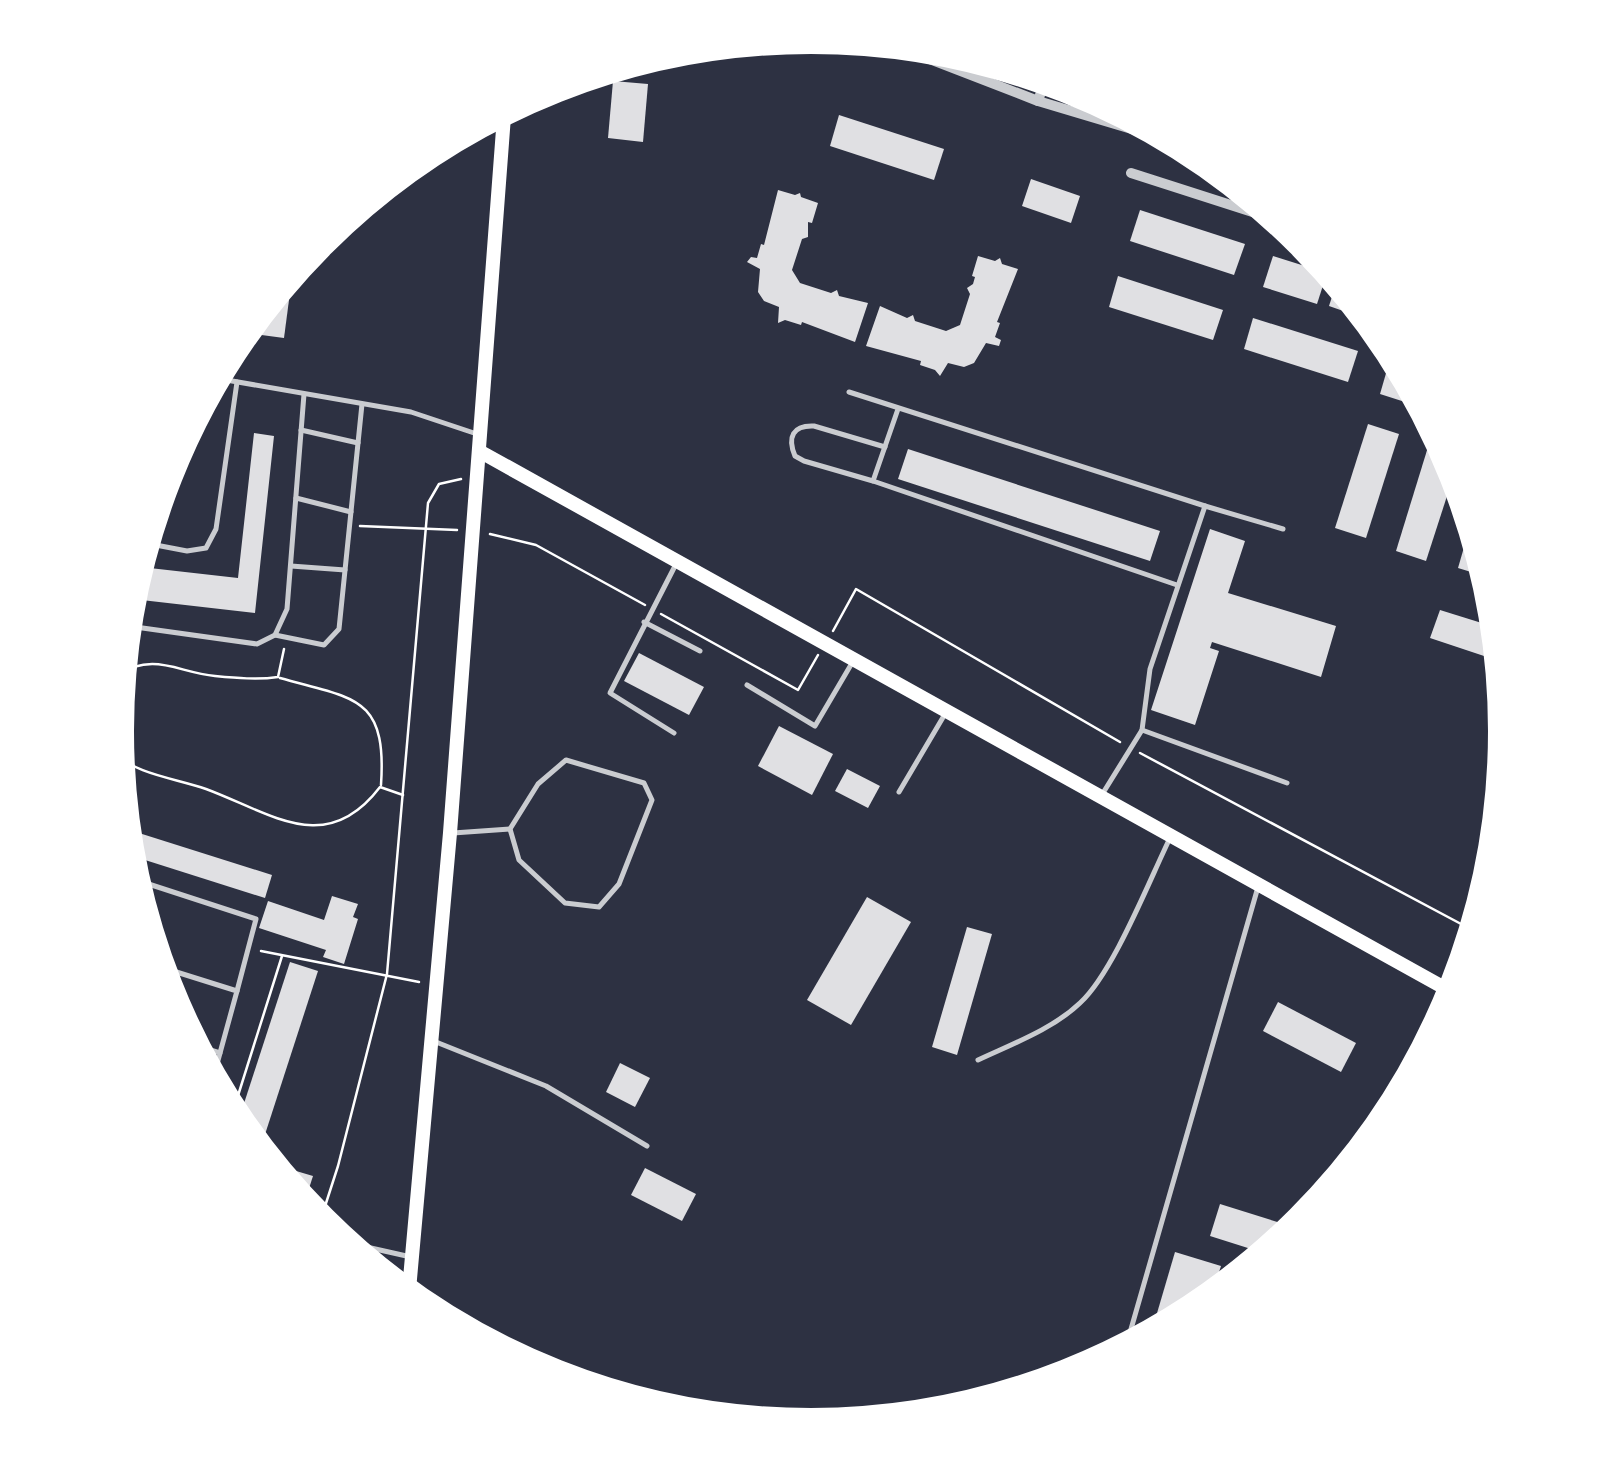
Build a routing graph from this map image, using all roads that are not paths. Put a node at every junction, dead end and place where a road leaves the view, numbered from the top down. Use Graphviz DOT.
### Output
graph roads {
  1 [pos="927,58"];
  2 [pos="1042,88"];
  3 [pos="1038,100"];
  4 [pos="504,121"];
  5 [pos="1135,130"];
  6 [pos="1132,173"];
  7 [pos="1256,213"];
  8 [pos="225,380"];
  9 [pos="238,382"];
  10 [pos="849,392"];
  11 [pos="304,394"];
  12 [pos="362,404"];
  13 [pos="898,408"];
  14 [pos="301,430"];
  15 [pos="480,435"];
  16 [pos="358,443"];
  17 [pos="885,447"];
  18 [pos="479,451"];
  19 [pos="873,482"];
  20 [pos="296,498"];
  21 [pos="1205,506"];
  22 [pos="351,512"];
  23 [pos="1283,530"];
  24 [pos="154,545"];
  25 [pos="678,562"];
  26 [pos="290,566"];
  27 [pos="346,570"];
  28 [pos="1178,585"];
  29 [pos="644,622"];
  30 [pos="136,627"];
  31 [pos="275,635"];
  32 [pos="700,651"];
  33 [pos="854,660"];
  34 [pos="747,686"];
  35 [pos="946,711"];
  36 [pos="1142,730"];
  37 [pos="674,733"];
  38 [pos="1287,783"];
  39 [pos="899,792"];
  40 [pos="1102,796"];
  41 [pos="510,829"];
  42 [pos="450,833"];
  43 [pos="1172,836"];
  44 [pos="145,883"];
  45 [pos="1258,884"];
  46 [pos="172,970"];
  47 [pos="1444,987"];
  48 [pos="237,990"];
  49 [pos="431,1040"];
  50 [pos="207,1049"];
  51 [pos="220,1053"];
  52 [pos="978,1060"];
  53 [pos="216,1065"];
  54 [pos="647,1146"];
  55 [pos="364,1246"];
  56 [pos="412,1257"];
  57 [pos="410,1282"];
  58 [pos="1130,1334"];
  1 -- 3 [label="street"];
  2 -- 3 [label="street"];
  3 -- 5 [label="street"];
  4 -- 15 [label="main road"];
  6 -- 7 [label="street"];
  8 -- 9 [label="lane"];
  9 -- 11 [label="lane"];
  9 -- 24 [label="lane"];
  10 -- 13 [label="lane"];
  11 -- 12 [label="lane"];
  11 -- 14 [label="lane"];
  12 -- 15 [label="lane"];
  12 -- 16 [label="lane"];
  13 -- 17 [label="lane"];
  13 -- 21 [label="lane"];
  14 -- 16 [label="lane"];
  14 -- 20 [label="lane"];
  15 -- 18 [label="main road"];
  16 -- 22 [label="lane"];
  17 -- 19 [label="lane"];
  17 -- 19 [label="lane"];
  18 -- 25 [label="main road"];
  18 -- 42 [label="main road"];
  19 -- 28 [label="lane"];
  20 -- 22 [label="lane"];
  20 -- 26 [label="lane"];
  21 -- 23 [label="lane"];
  21 -- 28 [label="lane"];
  22 -- 27 [label="lane"];
  25 -- 29 [label="lane"];
  25 -- 33 [label="main road"];
  26 -- 27 [label="lane"];
  26 -- 31 [label="lane"];
  27 -- 31 [label="lane"];
  28 -- 36 [label="lane"];
  29 -- 32 [label="lane"];
  29 -- 37 [label="lane"];
  30 -- 31 [label="lane"];
  33 -- 34 [label="lane"];
  33 -- 35 [label="main road"];
  35 -- 39 [label="lane"];
  35 -- 40 [label="main road"];
  36 -- 38 [label="lane"];
  36 -- 40 [label="lane"];
  40 -- 43 [label="main road"];
  41 -- 41 [label="lane"];
  41 -- 42 [label="lane"];
  42 -- 49 [label="main road"];
  43 -- 45 [label="main road"];
  43 -- 52 [label="lane"];
  44 -- 48 [label="lane"];
  45 -- 47 [label="main road"];
  45 -- 58 [label="lane"];
  46 -- 48 [label="lane"];
  48 -- 51 [label="lane"];
  49 -- 54 [label="lane"];
  49 -- 56 [label="main road"];
  50 -- 51 [label="lane"];
  51 -- 53 [label="lane"];
  55 -- 56 [label="lane"];
  56 -- 57 [label="main road"];
}
